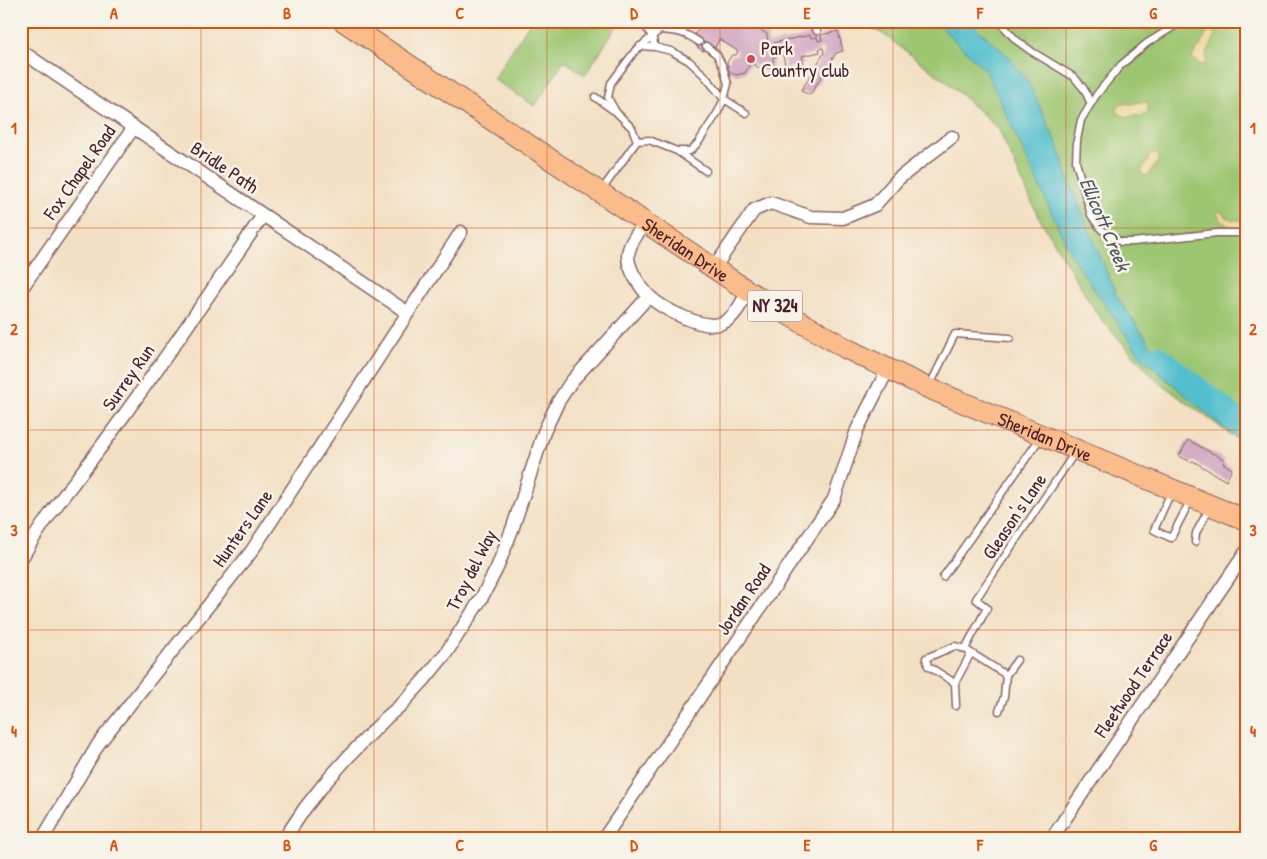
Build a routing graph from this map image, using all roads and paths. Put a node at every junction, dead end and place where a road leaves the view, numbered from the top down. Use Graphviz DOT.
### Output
graph roads {
  1 [pos="812,21"];
  2 [pos="999,21"];
  3 [pos="1185,21"];
  4 [pos="359,26"];
  5 [pos="818,31"];
  6 [pos="652,36"];
  7 [pos="699,42"];
  8 [pos="640,46"];
  9 [pos="706,46"];
  10 [pos="655,47"];
  11 [pos="21,51"];
  12 [pos="595,97"];
  13 [pos="724,99"];
  14 [pos="1091,104"];
  15 [pos="616,112"];
  16 [pos="746,113"];
  17 [pos="134,127"];
  18 [pos="952,137"];
  19 [pos="637,141"];
  20 [pos="677,151"];
  21 [pos="706,171"];
  22 [pos="601,192"];
  23 [pos="263,215"];
  24 [pos="645,222"];
  25 [pos="461,232"];
  26 [pos="1246,235"];
  27 [pos="714,268"];
  28 [pos="21,289"];
  29 [pos="748,290"];
  30 [pos="649,296"];
  31 [pos="408,314"];
  32 [pos="1010,338"];
  33 [pos="888,369"];
  34 [pos="928,388"];
  35 [pos="1042,436"];
  36 [pos="1077,450"];
  37 [pos="1172,489"];
  38 [pos="1191,497"];
  39 [pos="1211,506"];
  40 [pos="1246,520"];
  41 [pos="1195,542"];
  42 [pos="1246,552"];
  43 [pos="21,559"];
  44 [pos="943,577"];
  45 [pos="965,649"];
  46 [pos="971,653"];
  47 [pos="1016,660"];
  48 [pos="1006,676"];
  49 [pos="955,683"];
  50 [pos="956,706"];
  51 [pos="999,711"];
  52 [pos="43,838"];
  53 [pos="285,838"];
  54 [pos="604,838"];
  55 [pos="1052,838"];
  1 -- 5 [label="lane"];
  2 -- 14 [label="lane"];
  3 -- 14 [label="lane"];
  4 -- 22 [label="main road, Sheridan Drive / NY 324"];
  6 -- 7 [label="lane"];
  6 -- 8 [label="lane"];
  6 -- 8 [label="lane"];
  6 -- 10 [label="lane"];
  8 -- 10 [label="lane"];
  8 -- 15 [label="lane"];
  9 -- 13 [label="lane"];
  10 -- 13 [label="lane"];
  11 -- 17 [label="street, Bridle Path"];
  12 -- 15 [label="lane"];
  13 -- 16 [label="lane"];
  13 -- 20 [label="lane"];
  14 -- 26 [label="lane"];
  15 -- 19 [label="lane"];
  17 -- 23 [label="street, Bridle Path"];
  17 -- 28 [label="street, Fox Chapel Road"];
  18 -- 27 [label="street"];
  19 -- 20 [label="lane"];
  19 -- 22 [label="lane"];
  20 -- 21 [label="lane"];
  22 -- 24 [label="main road, Sheridan Drive / NY 324"];
  23 -- 31 [label="street, Bridle Path"];
  23 -- 43 [label="street, Surrey Run"];
  24 -- 27 [label="main road, Sheridan Drive / NY 324"];
  24 -- 30 [label="street"];
  25 -- 31 [label="street, Hunters Lane"];
  27 -- 29 [label="main road, Sheridan Drive / NY 324"];
  29 -- 30 [label="street"];
  29 -- 33 [label="main road, Sheridan Drive / NY 324"];
  30 -- 53 [label="street, Troy del Way"];
  31 -- 52 [label="street, Hunters Lane"];
  32 -- 34 [label="lane"];
  33 -- 34 [label="main road, Sheridan Drive / NY 324"];
  33 -- 54 [label="street, Jordan Road"];
  34 -- 35 [label="main road, Sheridan Drive / NY 324"];
  35 -- 36 [label="main road, Sheridan Drive / NY 324"];
  35 -- 44 [label="lane"];
  36 -- 37 [label="main road, Sheridan Drive / NY 324"];
  36 -- 45 [label="lane, Gleason's Lane"];
  37 -- 38 [label="main road, Sheridan Drive / NY 324"];
  37 -- 38 [label="lane"];
  38 -- 39 [label="main road, Sheridan Drive / NY 324"];
  39 -- 40 [label="main road, Sheridan Drive / NY 324"];
  39 -- 41 [label="lane"];
  42 -- 55 [label="street, Fleetwood Terrace"];
  45 -- 46 [label="lane"];
  45 -- 49 [label="lane"];
  46 -- 48 [label="lane"];
  46 -- 49 [label="lane"];
  47 -- 48 [label="lane"];
  48 -- 51 [label="lane"];
  49 -- 50 [label="lane"];
}
